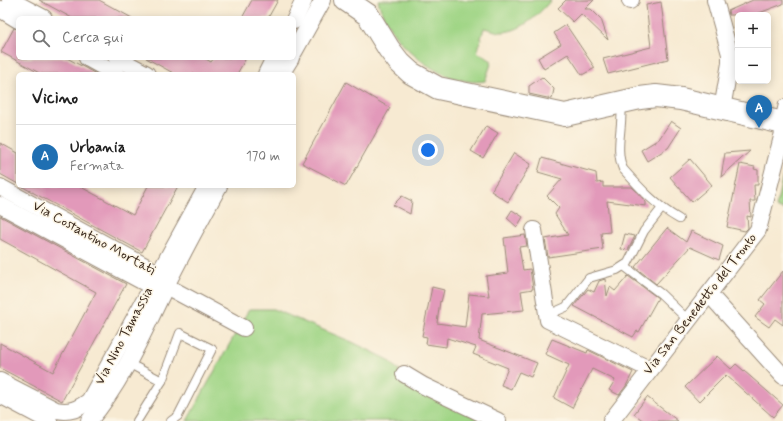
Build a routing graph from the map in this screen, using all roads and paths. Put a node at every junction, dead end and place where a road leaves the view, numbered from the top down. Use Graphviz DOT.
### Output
graph roads {
  1 [pos="304,0"];
  2 [pos="323,0"];
  3 [pos="346,0"];
  4 [pos="715,0"];
  5 [pos="4,7"];
  6 [pos="367,8"];
  7 [pos="37,16"];
  8 [pos="296,17"];
  9 [pos="16,18"];
  10 [pos="296,48"];
  11 [pos="91,60"];
  12 [pos="121,60"];
  13 [pos="273,60"];
  14 [pos="289,60"];
  15 [pos="112,72"];
  16 [pos="143,72"];
  17 [pos="267,72"];
  18 [pos="282,72"];
  19 [pos="621,102"];
  20 [pos="722,109"];
  21 [pos="782,120"];
  22 [pos="0,187"];
  23 [pos="206,188"];
  24 [pos="218,188"];
  25 [pos="0,205"];
  26 [pos="662,208"];
  27 [pos="679,219"];
  28 [pos="534,230"];
  29 [pos="624,266"];
  30 [pos="158,282"];
  31 [pos="709,294"];
  32 [pos="548,315"];
  33 [pos="688,320"];
  34 [pos="244,328"];
  35 [pos="128,363"];
  36 [pos="649,369"];
  37 [pos="404,374"];
  38 [pos="783,376"];
  39 [pos="162,380"];
  40 [pos="0,381"];
  41 [pos="0,395"];
  42 [pos="48,421"];
  43 [pos="89,421"];
  44 [pos="137,421"];
  45 [pos="171,421"];
  46 [pos="498,421"];
  47 [pos="611,421"];
  1 -- 8 [label="street"];
  2 -- 10 [label="street"];
  3 -- 6 [label="street"];
  4 -- 20 [label="street"];
  5 -- 7 [label="street"];
  5 -- 9 [label="street"];
  6 -- 19 [label="street"];
  11 -- 15 [label="street"];
  12 -- 16 [label="street"];
  13 -- 17 [label="street"];
  14 -- 18 [label="street"];
  19 -- 20 [label="street"];
  19 -- 26 [label="lane"];
  20 -- 21 [label="street"];
  21 -- 31 [label="street, Via San Benedetto del Tronto"];
  22 -- 30 [label="street, Via Costantino Mortati"];
  23 -- 30 [label="street, Via Nino Tamassia"];
  24 -- 30 [label="street, Via Nino Tamassia"];
  25 -- 30 [label="street, Via Costantino Mortati"];
  26 -- 27 [label="lane"];
  26 -- 29 [label="lane"];
  28 -- 32 [label="street"];
  29 -- 32 [label="lane"];
  29 -- 33 [label="lane"];
  30 -- 34 [label="street"];
  30 -- 35 [label="street, Via Nino Tamassia"];
  30 -- 40 [label="street, Via Nino Tamassia"];
  31 -- 33 [label="street, Via San Benedetto del Tronto"];
  31 -- 38 [label="street"];
  32 -- 36 [label="street"];
  33 -- 36 [label="street, Via San Benedetto del Tronto"];
  35 -- 39 [label="lane"];
  35 -- 43 [label="street, Via Nino Tamassia"];
  36 -- 47 [label="street, Via San Benedetto del Tronto"];
  37 -- 46 [label="street"];
  39 -- 44 [label="lane"];
  39 -- 45 [label="lane"];
  41 -- 42 [label="street"];
}
